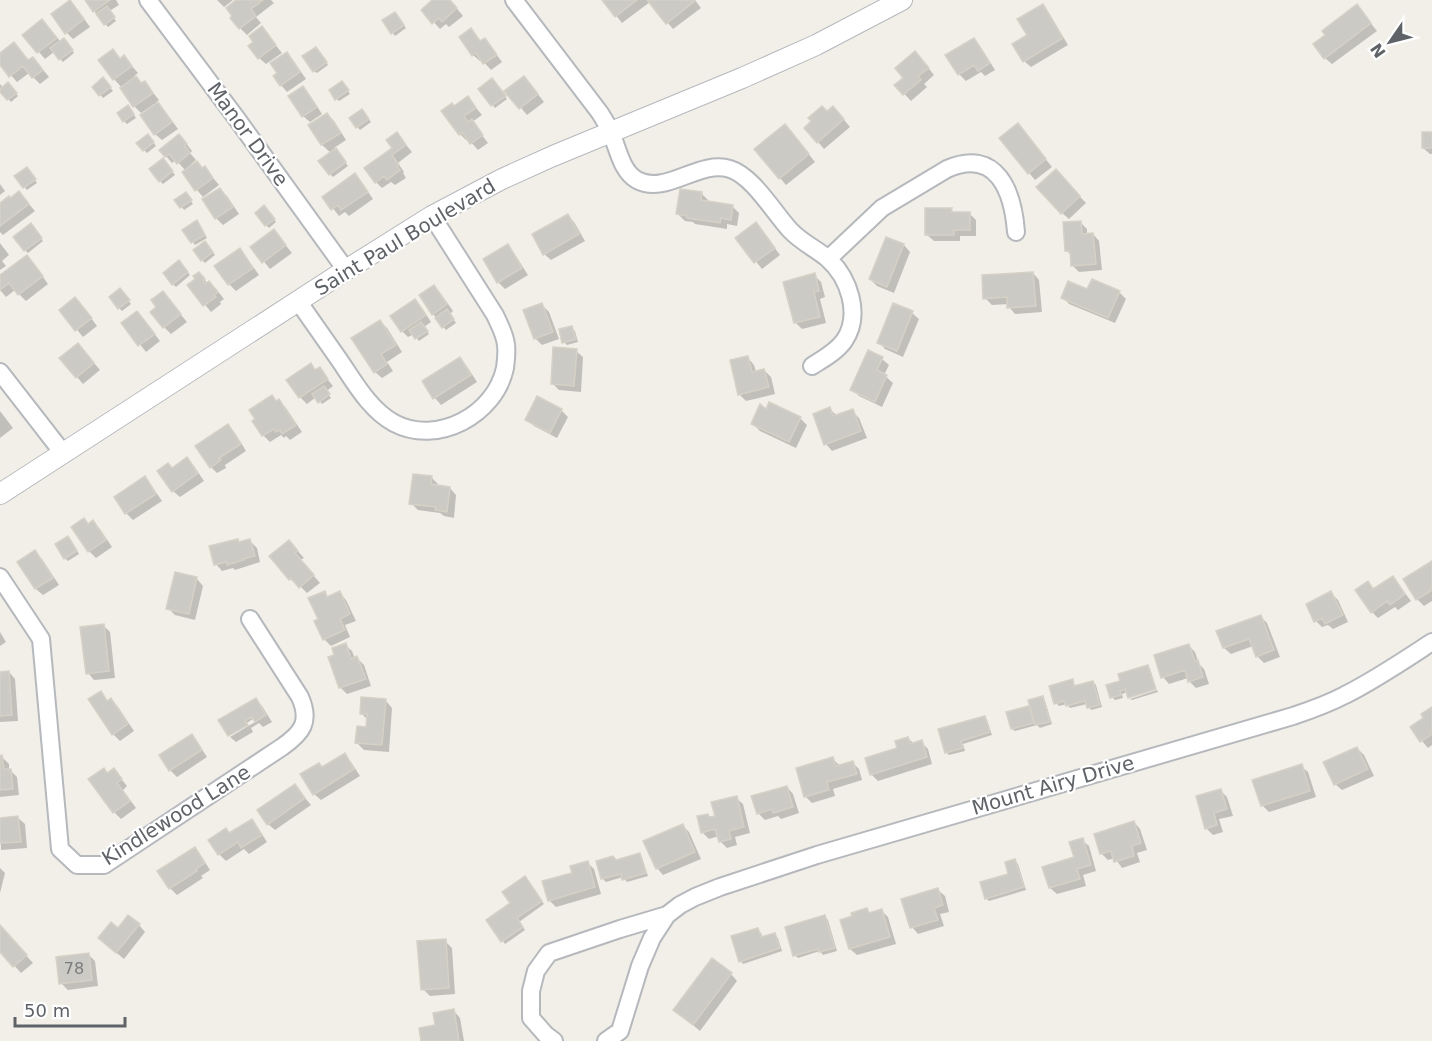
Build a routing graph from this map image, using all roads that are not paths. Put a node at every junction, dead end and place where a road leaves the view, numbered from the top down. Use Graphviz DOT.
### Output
graph roads {
  1 [pos="148,0"];
  2 [pos="514,0"];
  3 [pos="902,0"];
  4 [pos="611,132"];
  5 [pos="432,216"];
  6 [pos="1016,232"];
  7 [pos="828,259"];
  8 [pos="346,270"];
  9 [pos="298,301"];
  10 [pos="812,366"];
  11 [pos="0,372"];
  12 [pos="63,453"];
  13 [pos="0,494"];
  14 [pos="0,577"];
  15 [pos="250,619"];
  16 [pos="1432,642"];
  17 [pos="667,915"];
  18 [pos="554,1041"];
  19 [pos="606,1041"];
  1 -- 8 [label="street, Manor Drive"];
  2 -- 4 [label="street"];
  3 -- 4 [label="street, Saint Paul Boulevard"];
  4 -- 5 [label="street, Saint Paul Boulevard"];
  4 -- 7 [label="street"];
  5 -- 8 [label="street, Saint Paul Boulevard"];
  5 -- 9 [label="street"];
  6 -- 7 [label="street"];
  7 -- 10 [label="street"];
  8 -- 9 [label="street, Saint Paul Boulevard"];
  9 -- 12 [label="street, Saint Paul Boulevard"];
  11 -- 12 [label="street"];
  12 -- 13 [label="street, Saint Paul Boulevard"];
  14 -- 15 [label="street, Kindlewood Lane"];
  16 -- 17 [label="street, Mount Airy Drive"];
  17 -- 18 [label="street, Mount Airy Drive"];
  17 -- 19 [label="street, Mount Airy Drive"];
}
